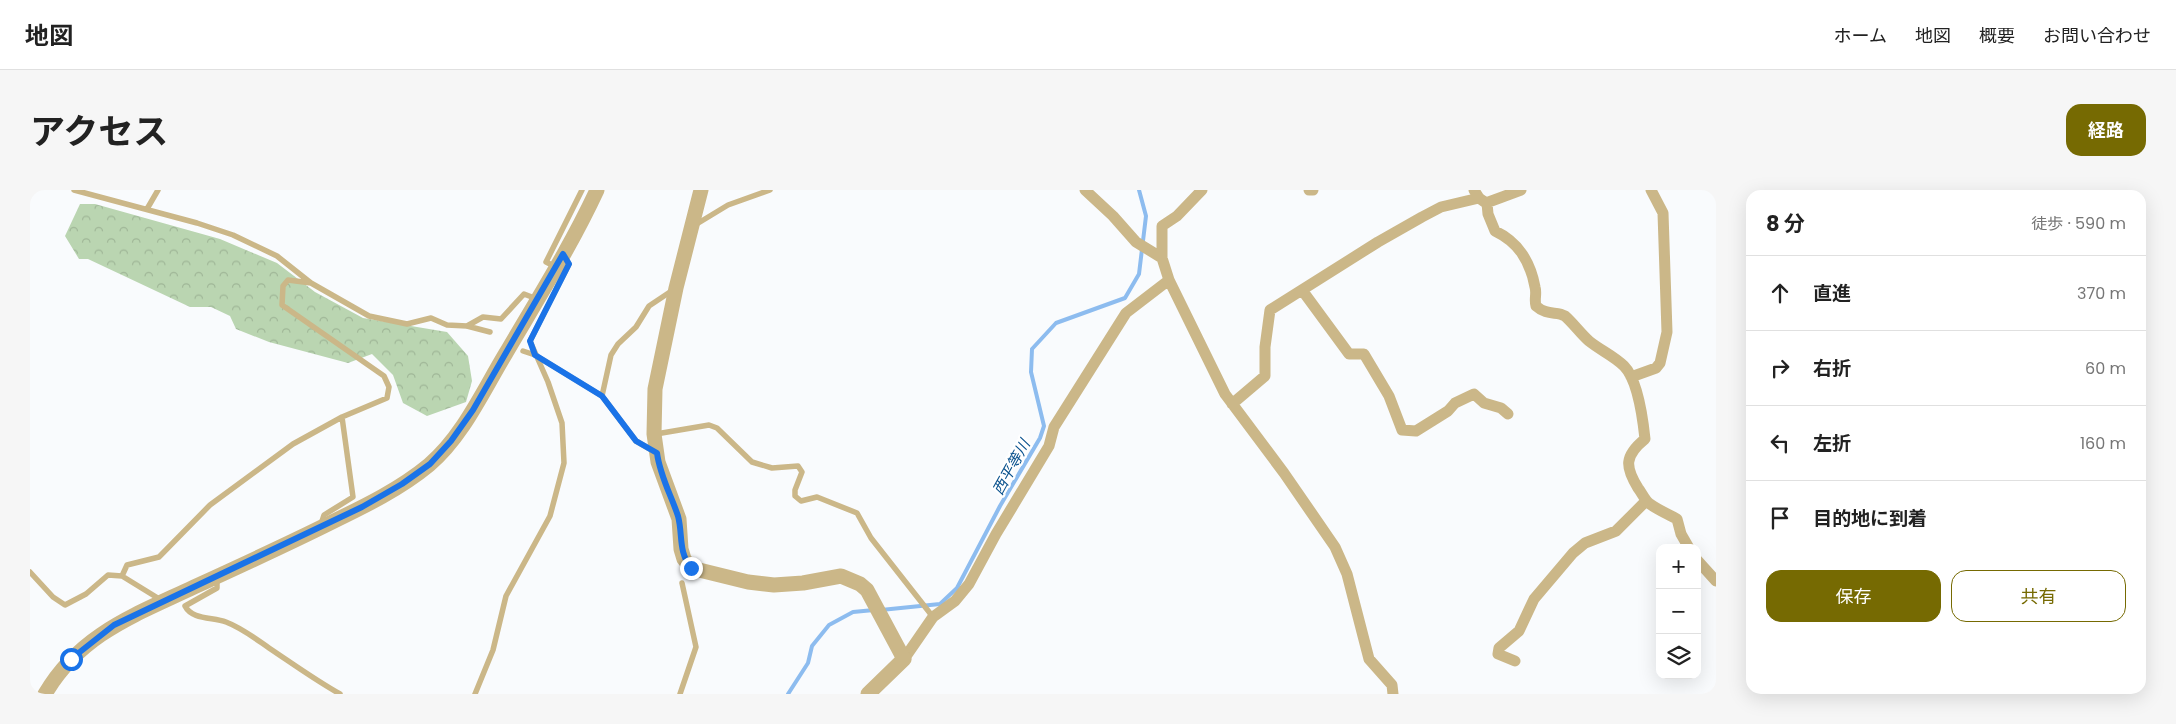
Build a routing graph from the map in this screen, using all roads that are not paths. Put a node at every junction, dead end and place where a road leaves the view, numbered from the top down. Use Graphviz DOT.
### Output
graph roads {
  1 [pos="74,190"];
  2 [pos="158,190"];
  3 [pos="582,190"];
  4 [pos="597,190"];
  5 [pos="701,190"];
  6 [pos="770,190"];
  7 [pos="1085,190"];
  8 [pos="1202,190"];
  9 [pos="1309,190"];
  10 [pos="1313,190"];
  11 [pos="1521,190"];
  12 [pos="1651,190"];
  13 [pos="1480,197"];
  14 [pos="147,209"];
  15 [pos="692,226"];
  16 [pos="1162,258"];
  17 [pos="559,261"];
  18 [pos="1169,280"];
  19 [pos="311,283"];
  20 [pos="676,288"];
  21 [pos="1302,290"];
  22 [pos="537,299"];
  23 [pos="467,326"];
  24 [pos="490,332"];
  25 [pos="522,351"];
  26 [pos="535,355"];
  27 [pos="1631,377"];
  28 [pos="602,396"];
  29 [pos="1232,404"];
  30 [pos="1508,414"];
  31 [pos="342,417"];
  32 [pos="654,434"];
  33 [pos="657,453"];
  34 [pos="1646,500"];
  35 [pos="320,528"];
  36 [pos="1687,544"];
  37 [pos="1701,564"];
  38 [pos="30,572"];
  39 [pos="122,576"];
  40 [pos="217,577"];
  41 [pos="1716,580"];
  42 [pos="682,583"];
  43 [pos="163,601"];
  44 [pos="931,616"];
  45 [pos="904,659"];
  46 [pos="1514,661"];
  47 [pos="684,686"];
  48 [pos="46,694"];
  49 [pos="340,694"];
  50 [pos="475,694"];
  51 [pos="680,694"];
  52 [pos="686,694"];
  53 [pos="868,694"];
  54 [pos="1393,694"];
  1 -- 14 [label="lane"];
  2 -- 14 [label="lane"];
  3 -- 17 [label="lane"];
  4 -- 17 [label="street"];
  5 -- 15 [label="street"];
  6 -- 15 [label="lane"];
  7 -- 16 [label="street"];
  8 -- 16 [label="street"];
  9 -- 10 [label="street"];
  11 -- 13 [label="street"];
  12 -- 27 [label="street"];
  13 -- 21 [label="street"];
  13 -- 27 [label="street"];
  14 -- 19 [label="lane"];
  15 -- 20 [label="street"];
  16 -- 18 [label="street"];
  17 -- 22 [label="street"];
  17 -- 26 [label="lane"];
  18 -- 29 [label="street"];
  18 -- 44 [label="street"];
  19 -- 23 [label="lane"];
  19 -- 31 [label="lane"];
  20 -- 28 [label="lane"];
  20 -- 32 [label="street"];
  21 -- 29 [label="street"];
  21 -- 30 [label="street"];
  22 -- 23 [label="lane"];
  22 -- 35 [label="street"];
  23 -- 24 [label="lane"];
  25 -- 26 [label="lane"];
  26 -- 28 [label="lane"];
  26 -- 50 [label="lane"];
  27 -- 34 [label="street"];
  28 -- 33 [label="lane"];
  29 -- 54 [label="street"];
  31 -- 35 [label="lane"];
  31 -- 39 [label="lane"];
  32 -- 33 [label="street"];
  32 -- 44 [label="lane"];
  33 -- 45 [label="street"];
  34 -- 36 [label="street"];
  34 -- 46 [label="street"];
  35 -- 40 [label="street"];
  37 -- 41 [label="street"];
  38 -- 39 [label="lane"];
  39 -- 43 [label="lane"];
  40 -- 43 [label="street"];
  40 -- 49 [label="lane"];
  42 -- 47 [label="lane"];
  43 -- 48 [label="street"];
  44 -- 45 [label="street"];
  45 -- 53 [label="street"];
  47 -- 51 [label="lane"];
  47 -- 52 [label="lane"];
}
